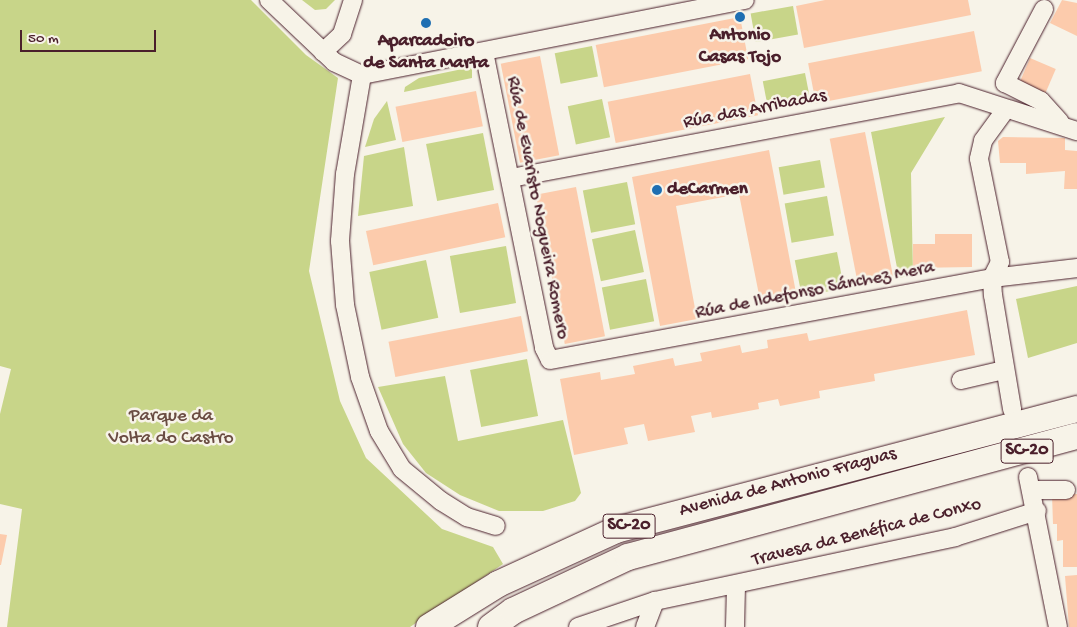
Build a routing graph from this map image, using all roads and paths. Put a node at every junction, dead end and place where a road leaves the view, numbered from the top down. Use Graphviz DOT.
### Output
graph roads {
  1 [pos="269,0"];
  2 [pos="353,0"];
  3 [pos="746,0"];
  4 [pos="1044,9"];
  5 [pos="323,52"];
  6 [pos="484,52"];
  7 [pos="362,76"];
  8 [pos="1006,109"];
  9 [pos="1060,122"];
  10 [pos="1077,131"];
  11 [pos="511,178"];
  12 [pos="1077,268"];
  13 [pos="992,278"];
  14 [pos="561,361"];
  15 [pos="1004,370"];
  16 [pos="961,380"];
  17 [pos="1077,408"];
  18 [pos="1012,409"];
  19 [pos="1070,440"];
  20 [pos="1066,490"];
  21 [pos="1036,511"];
  22 [pos="496,526"];
  23 [pos="736,586"];
  24 [pos="655,601"];
  25 [pos="429,627"];
  26 [pos="491,627"];
  27 [pos="578,627"];
  28 [pos="644,627"];
  29 [pos="736,627"];
  30 [pos="1058,627"];
  1 -- 5 [label="street"];
  2 -- 5 [label="street"];
  3 -- 6 [label="street"];
  4 -- 9 [label="street"];
  5 -- 7 [label="street"];
  6 -- 7 [label="street"];
  6 -- 11 [label="street, Rúa de Evaristo Nogueira Romero"];
  7 -- 22 [label="street"];
  8 -- 9 [label="street, Rúa das Arribadas"];
  8 -- 11 [label="street, Rúa das Arribadas"];
  8 -- 13 [label="street"];
  9 -- 10 [label="street"];
  11 -- 14 [label="street, Rúa de Evaristo Nogueira Romero"];
  12 -- 13 [label="street, Rúa de Ildefonso Sánchez Mera"];
  13 -- 14 [label="street, Rúa de Ildefonso Sánchez Mera"];
  13 -- 15 [label="street"];
  15 -- 16 [label="street"];
  15 -- 18 [label="street"];
  17 -- 25 [label="highway, Avenida de Antonio Fraguas / SC-20"];
  19 -- 26 [label="highway, Avenida de Antonio Fraguas / SC-20"];
  20 -- 21 [label="street"];
  21 -- 23 [label="street, Travesa da Benéfica de Conxo"];
  21 -- 30 [label="street"];
  23 -- 24 [label="street, Travesa da Benéfica de Conxo"];
  23 -- 29 [label="street, Travesa da Benéfica de Conxo"];
  24 -- 27 [label="street, Travesa da Benéfica de Conxo"];
  24 -- 28 [label="street"];
}
